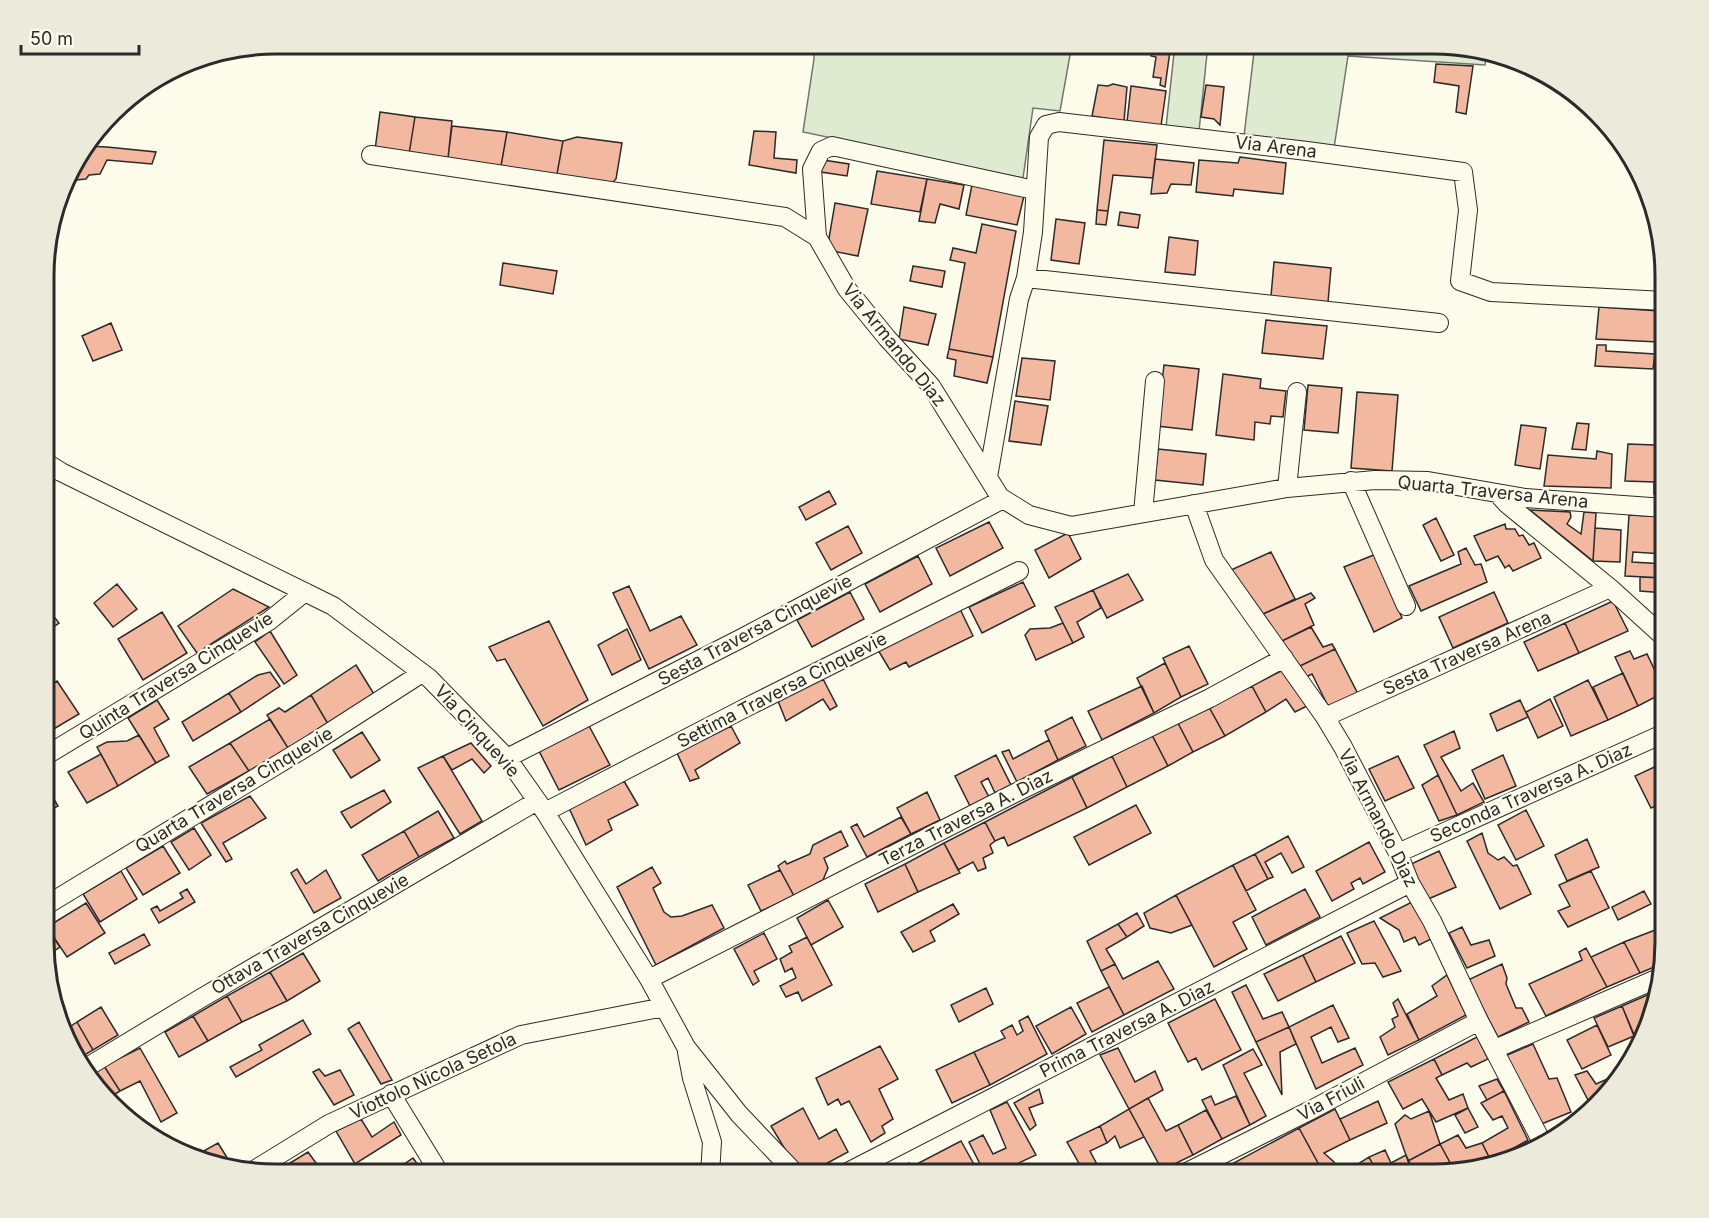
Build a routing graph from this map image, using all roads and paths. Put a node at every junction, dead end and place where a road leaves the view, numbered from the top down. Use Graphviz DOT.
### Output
graph roads {
  1 [pos="371,155"];
  2 [pos="1034,190"];
  3 [pos="817,237"];
  4 [pos="1026,278"];
  5 [pos="1655,300"];
  6 [pos="1439,323"];
  7 [pos="1155,381"];
  8 [pos="1297,392"];
  9 [pos="54,468"];
  10 [pos="988,477"];
  11 [pos="1351,481"];
  12 [pos="1287,488"];
  13 [pos="1496,492"];
  14 [pos="1003,499"];
  15 [pos="1194,504"];
  16 [pos="1655,507"];
  17 [pos="1143,513"];
  18 [pos="1019,571"];
  19 [pos="1610,588"];
  20 [pos="305,592"];
  21 [pos="1406,606"];
  22 [pos="1655,629"];
  23 [pos="1284,658"];
  24 [pos="422,673"];
  25 [pos="1325,717"];
  26 [pos="1655,737"];
  27 [pos="54,751"];
  28 [pos="507,758"];
  29 [pos="541,806"];
  30 [pos="1398,853"];
  31 [pos="1410,884"];
  32 [pos="54,901"];
  33 [pos="649,980"];
  34 [pos="1652,981"];
  35 [pos="664,1007"];
  36 [pos="1479,1021"];
  37 [pos="686,1047"];
  38 [pos="1495,1049"];
  39 [pos="91,1065"];
  40 [pos="391,1094"];
  41 [pos="1539,1137"];
  42 [pos="278,1164"];
  43 [pos="434,1164"];
  44 [pos="710,1164"];
  45 [pos="786,1164"];
  46 [pos="864,1164"];
  47 [pos="1203,1164"];
  1 -- 3 [label="street, Via Armando Diaz"];
  2 -- 3 [label="street"];
  2 -- 4 [label="street, Via Arena"];
  2 -- 5 [label="street, Via Arena"];
  3 -- 10 [label="street, Via Armando Diaz"];
  4 -- 6 [label="street"];
  4 -- 10 [label="street, Via Arena"];
  7 -- 17 [label="street"];
  8 -- 12 [label="street"];
  9 -- 20 [label="street, Via Cinquevie"];
  10 -- 14 [label="street, Via Armando Diaz"];
  11 -- 12 [label="street, Quarta Traversa Arena"];
  11 -- 13 [label="street, Quarta Traversa Arena"];
  11 -- 21 [label="street"];
  12 -- 15 [label="street, Via Armando Diaz"];
  13 -- 16 [label="street, Quarta Traversa Arena"];
  13 -- 19 [label="street"];
  14 -- 17 [label="street, Via Armando Diaz"];
  14 -- 28 [label="street, Sesta Traversa Cinquevie"];
  15 -- 17 [label="street, Via Armando Diaz"];
  15 -- 23 [label="street, Via Armando Diaz"];
  18 -- 29 [label="street, Settima Traversa Cinquevie"];
  19 -- 22 [label="street"];
  19 -- 25 [label="street, Sesta Traversa Arena"];
  20 -- 24 [label="street, Via Cinquevie"];
  20 -- 27 [label="street, Quinta Traversa Cinquevie"];
  23 -- 25 [label="street, Via Armando Diaz"];
  23 -- 33 [label="street, Terza Traversa A. Diaz"];
  24 -- 28 [label="street, Via Cinquevie"];
  24 -- 32 [label="street, Quarta Traversa Cinquevie"];
  25 -- 30 [label="street, Via Armando Diaz"];
  26 -- 30 [label="street, Seconda Traversa A. Diaz"];
  28 -- 29 [label="street, Via Cinquevie"];
  29 -- 33 [label="street, Via Cinquevie"];
  29 -- 39 [label="street, Ottava Traversa Cinquevie"];
  30 -- 31 [label="street, Via Armando Diaz"];
  31 -- 36 [label="street, Via Armando Diaz"];
  31 -- 46 [label="street, Prima Traversa A. Diaz"];
  33 -- 35 [label="street, Via Cinquevie"];
  34 -- 38 [label="street"];
  35 -- 37 [label="street, Via Cinquevie"];
  35 -- 40 [label="street, Viottolo Nicola Setola"];
  36 -- 38 [label="street, Via Armando Diaz"];
  36 -- 47 [label="street, Via Friuli"];
  37 -- 44 [label="street"];
  37 -- 45 [label="street, Via Cinquevie"];
  38 -- 41 [label="street, Via Armando Diaz"];
  40 -- 42 [label="street, Viottolo Nicola Setola"];
  40 -- 43 [label="street"];
}
